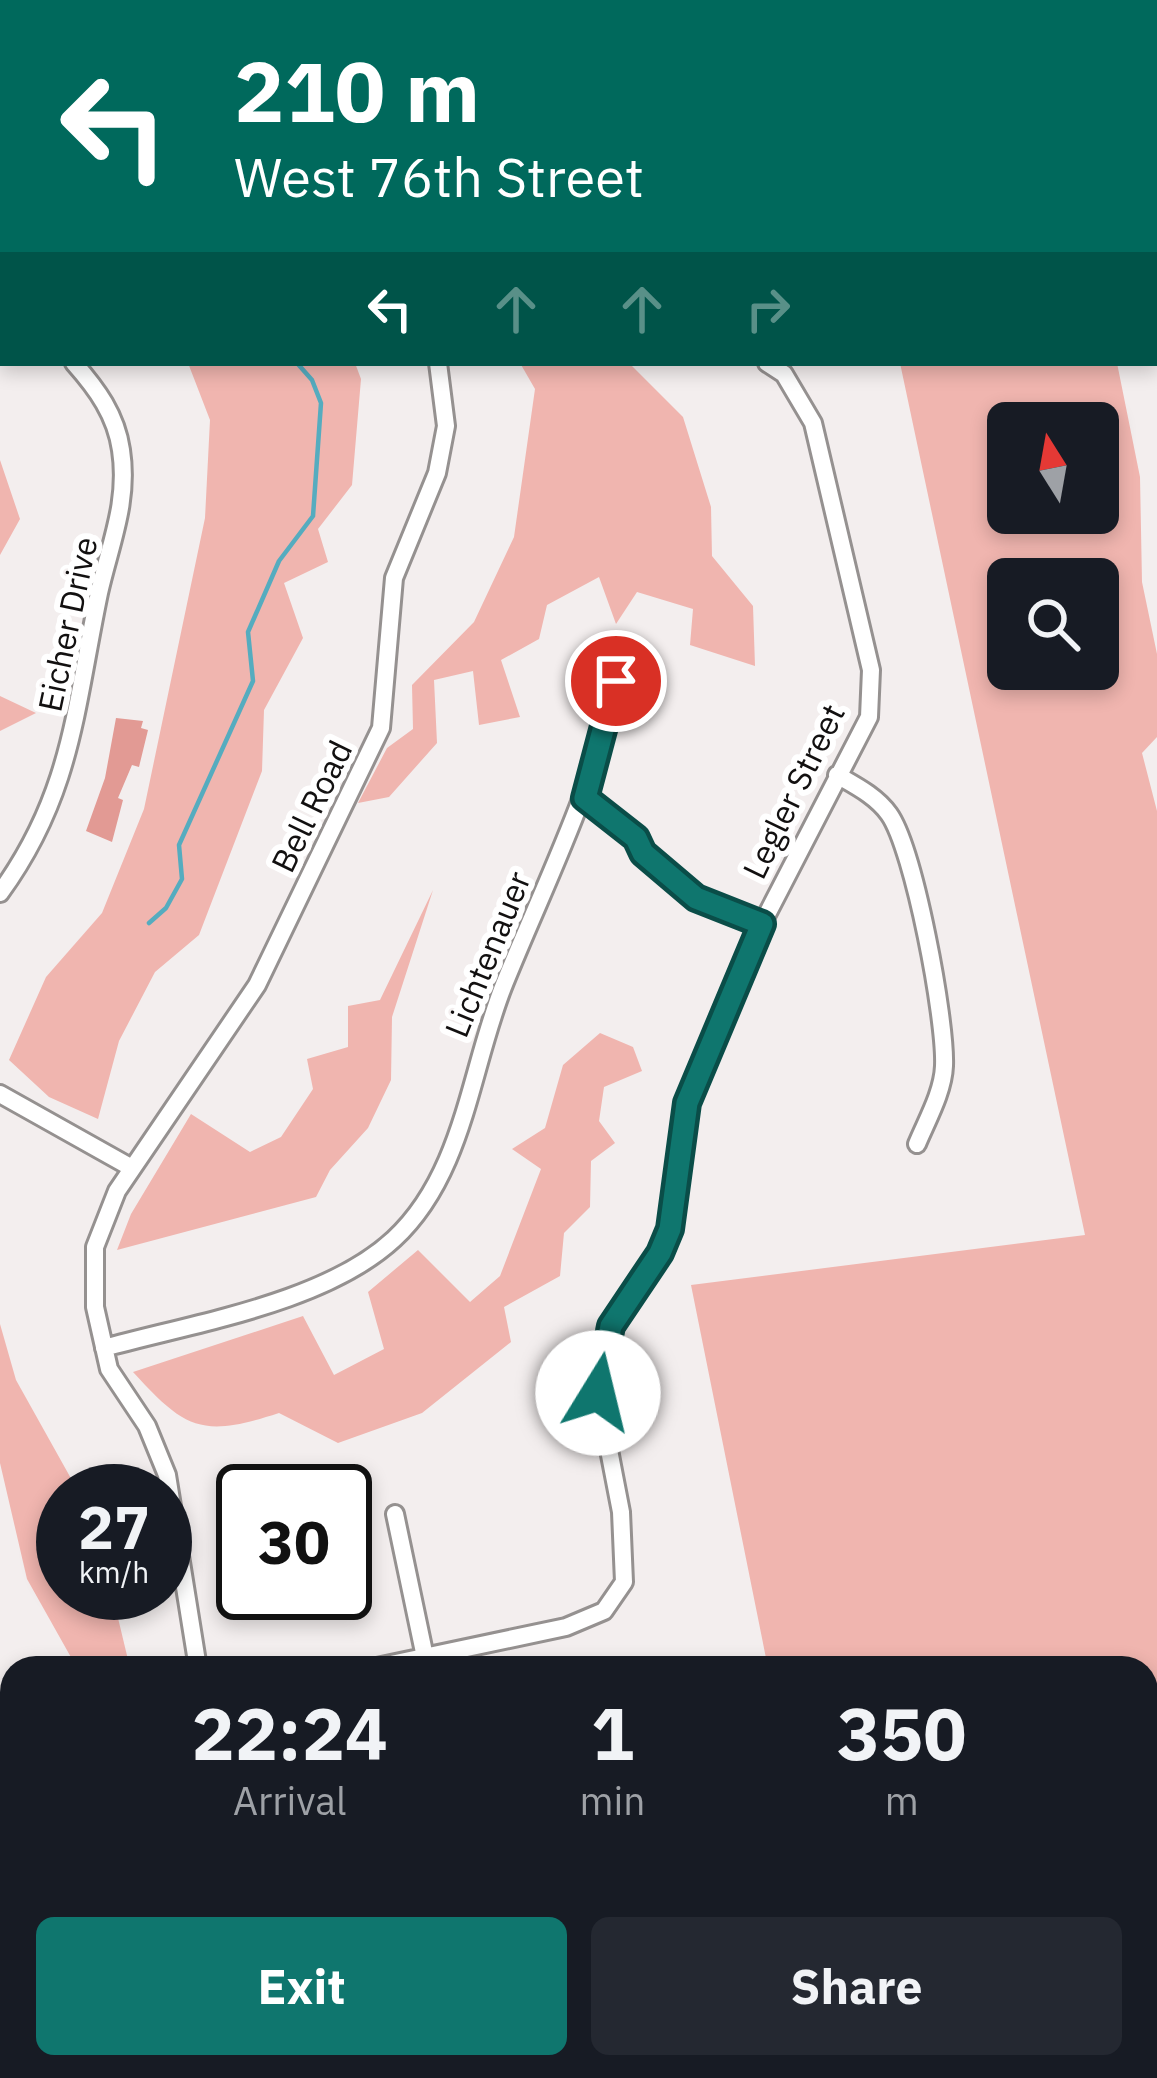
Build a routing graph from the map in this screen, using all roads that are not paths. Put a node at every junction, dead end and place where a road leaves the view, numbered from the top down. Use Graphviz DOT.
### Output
graph roads {
  1 [pos="76,366"];
  2 [pos="438,366"];
  3 [pos="772,366"];
  4 [pos="616,681"];
  5 [pos="837,776"];
  6 [pos="585,798"];
  7 [pos="0,893"];
  8 [pos="762,924"];
  9 [pos="0,1094"];
  10 [pos="917,1144"];
  11 [pos="132,1168"];
  12 [pos="104,1348"];
  13 [pos="395,1514"];
  14 [pos="196,1656"];
  15 [pos="425,1656"];
  16 [pos="430,1656"];
  1 -- 7 [label="street, Eicher Drive"];
  2 -- 11 [label="street, Bell Road"];
  3 -- 5 [label="street, Legler Street"];
  4 -- 6 [label="street, Lichtenauer"];
  5 -- 8 [label="street, Legler Street"];
  5 -- 10 [label="street"];
  6 -- 8 [label="street"];
  6 -- 12 [label="street, Lichtenauer"];
  8 -- 16 [label="street, Legler Street"];
  9 -- 11 [label="street"];
  11 -- 12 [label="street, Bell Road"];
  12 -- 14 [label="street, Bell Road"];
  13 -- 15 [label="street"];
}
